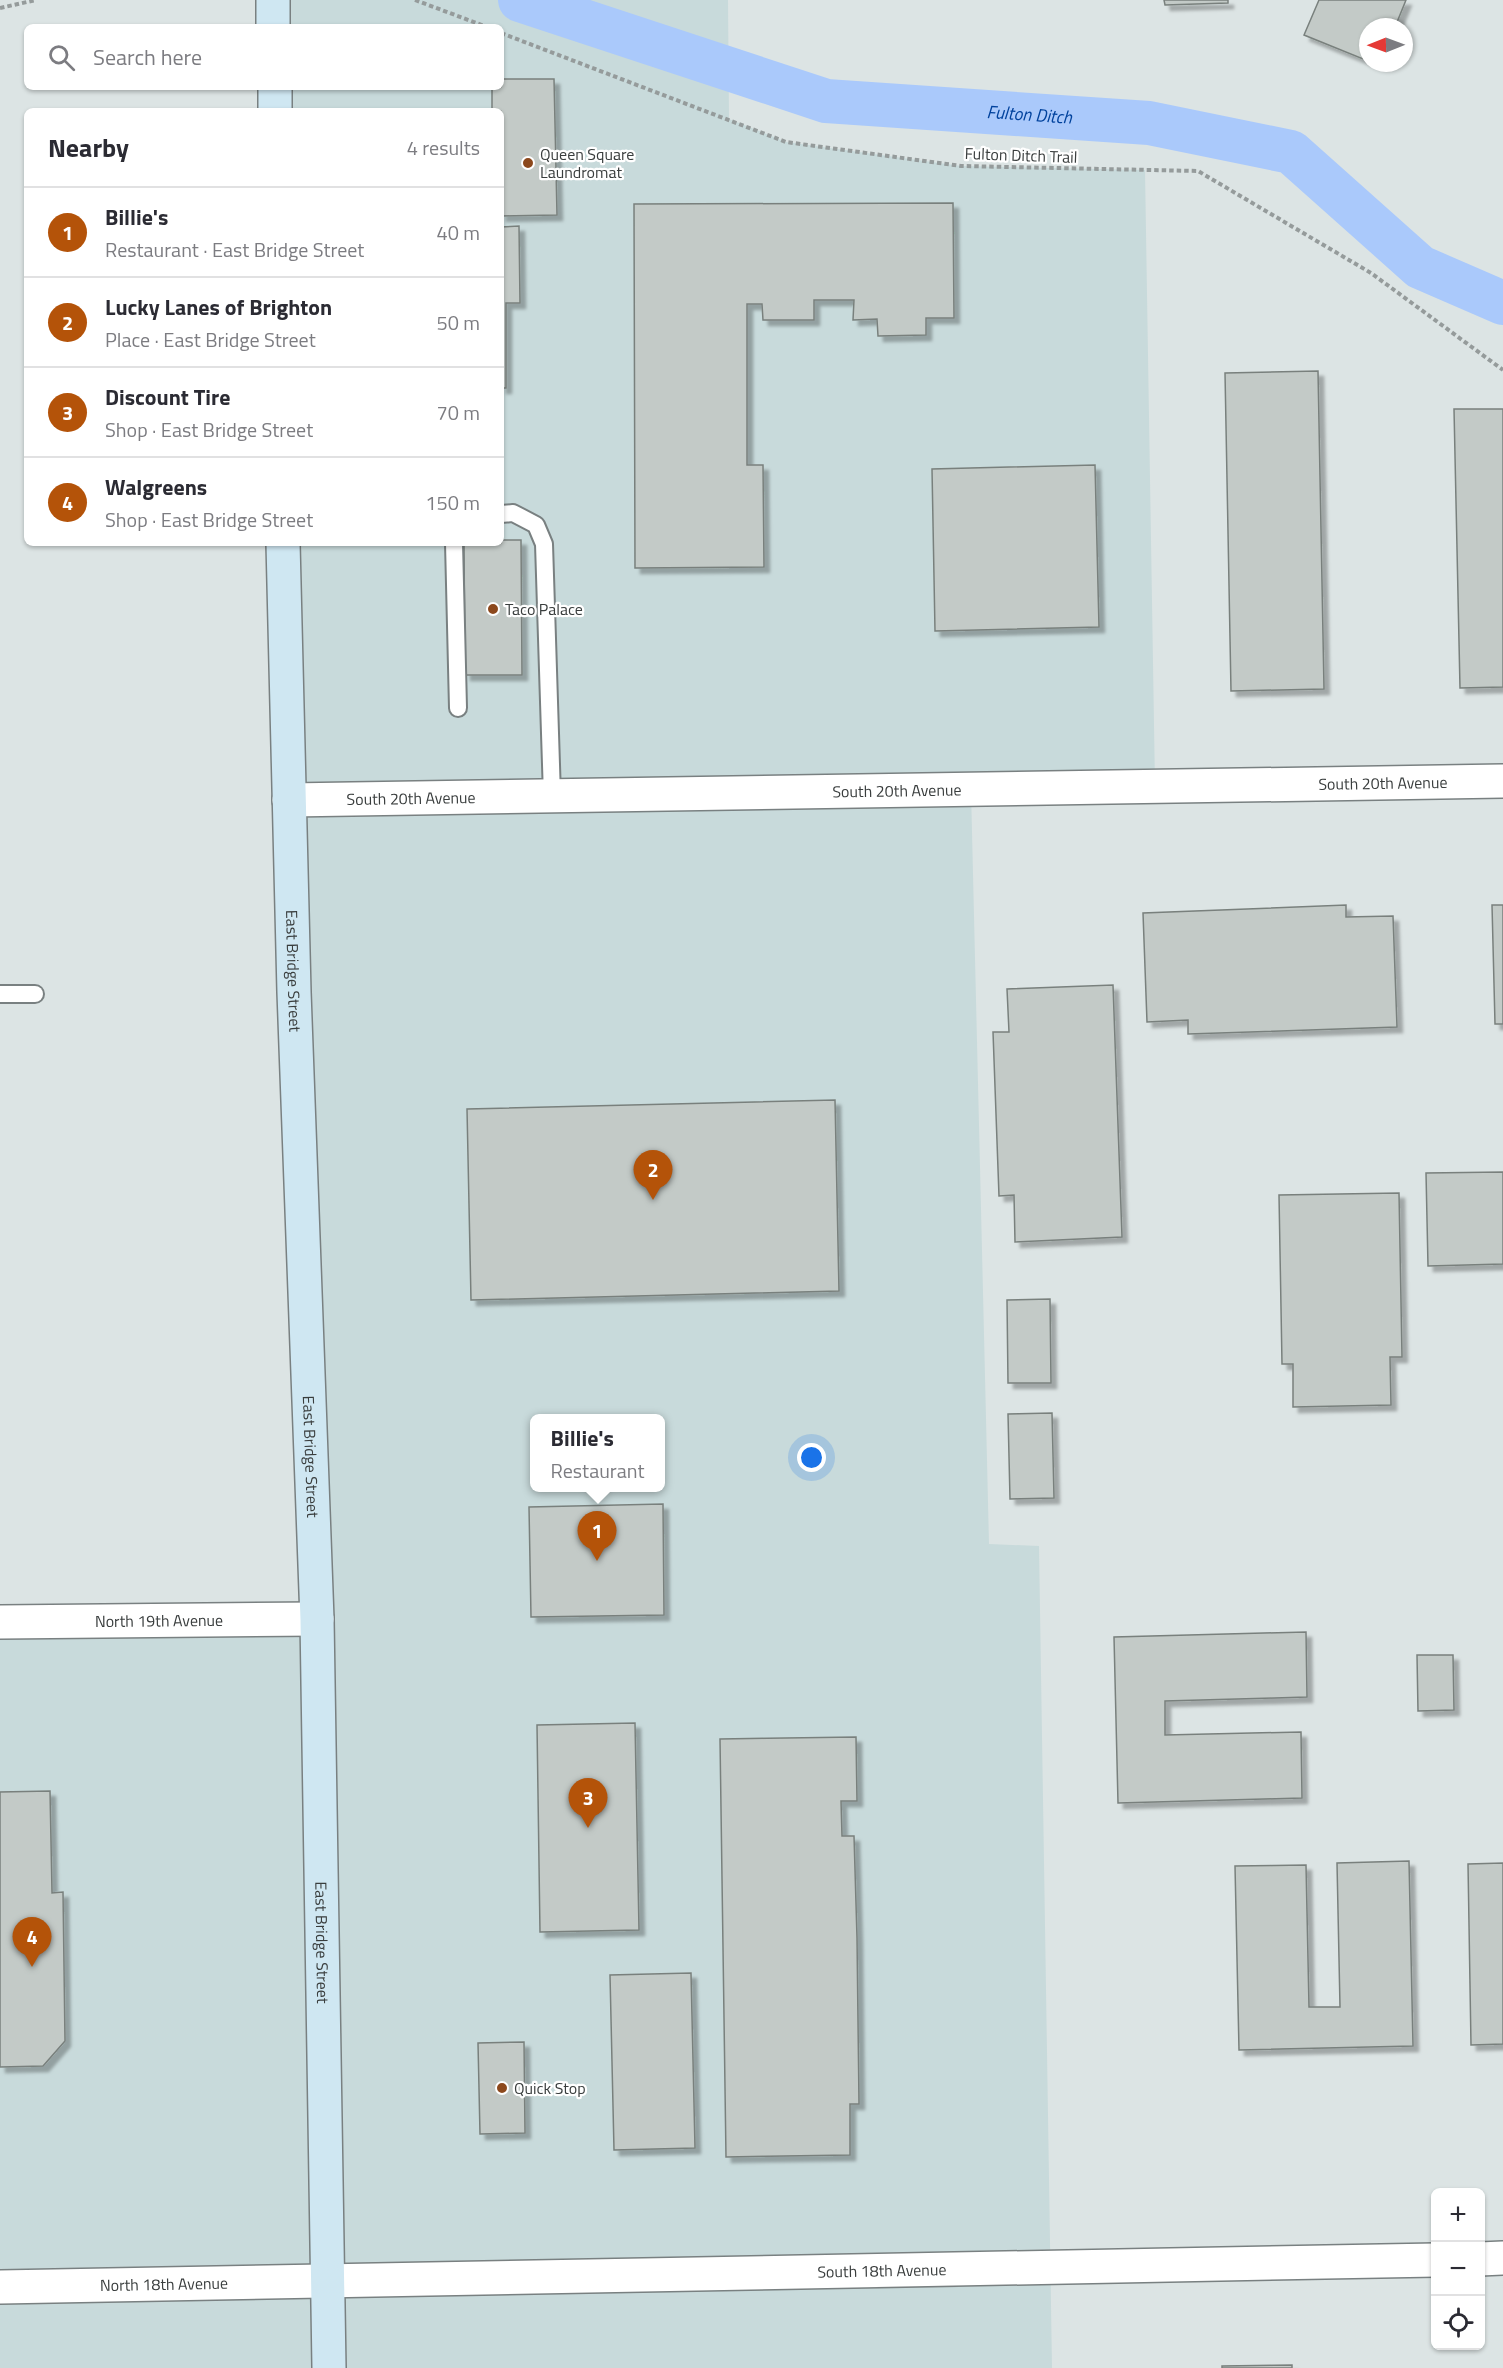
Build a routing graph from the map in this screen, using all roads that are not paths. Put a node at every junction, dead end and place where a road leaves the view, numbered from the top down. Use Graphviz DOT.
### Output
graph roads {
  1 [pos="273,0"];
  2 [pos="273,24"];
  3 [pos="274,90"];
  4 [pos="275,108"];
  5 [pos="504,514"];
  6 [pos="283,546"];
  7 [pos="454,546"];
  8 [pos="458,708"];
  9 [pos="1503,781"];
  10 [pos="552,796"];
  11 [pos="289,800"];
  12 [pos="0,994"];
  13 [pos="35,994"];
  14 [pos="317,1619"];
  15 [pos="0,1622"];
  16 [pos="1503,2258"];
  17 [pos="1485,2259"];
  18 [pos="1431,2260"];
  19 [pos="327,2281"];
  20 [pos="0,2287"];
  21 [pos="329,2368"];
  1 -- 2 [label="main road"];
  3 -- 4 [label="main road"];
  5 -- 10 [label="lane"];
  6 -- 11 [label="main road, East Bridge Street"];
  7 -- 8 [label="lane"];
  9 -- 10 [label="street, South 20th Avenue"];
  10 -- 11 [label="street, South 20th Avenue"];
  11 -- 14 [label="main road, East Bridge Street"];
  12 -- 13 [label="lane"];
  14 -- 15 [label="street, North 19th Avenue"];
  14 -- 19 [label="main road, East Bridge Street"];
  16 -- 17 [label="street"];
  18 -- 19 [label="street, South 18th Avenue"];
  19 -- 20 [label="street, North 18th Avenue"];
  19 -- 21 [label="main road, East Bridge Street"];
}
